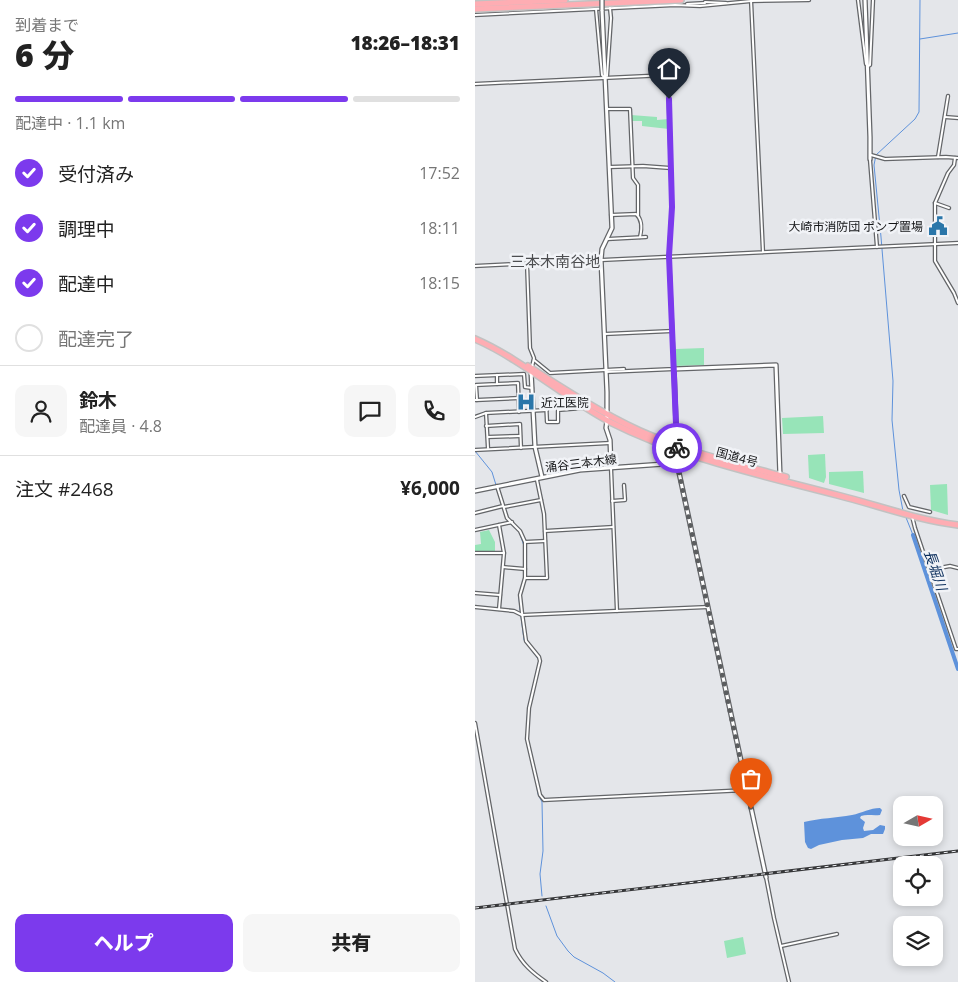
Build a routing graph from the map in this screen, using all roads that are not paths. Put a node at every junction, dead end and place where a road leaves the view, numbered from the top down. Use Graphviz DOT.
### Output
graph roads {
  1 [pos="565,0"];
  2 [pos="602,0"];
  3 [pos="681,0"];
  4 [pos="783,0"];
  5 [pos="809,0"];
  6 [pos="858,0"];
  7 [pos="865,0"];
  8 [pos="873,0"];
  9 [pos="751,1"];
  10 [pos="730,3"];
  11 [pos="475,4"];
  12 [pos="675,5"];
  13 [pos="610,8"];
  14 [pos="475,9"];
  15 [pos="596,9"];
  16 [pos="475,15"];
  17 [pos="868,66"];
  18 [pos="605,78"];
  19 [pos="475,84"];
  20 [pos="948,96"];
  21 [pos="606,109"];
  22 [pos="945,117"];
  23 [pos="958,118"];
  24 [pos="871,157"];
  25 [pos="938,157"];
  26 [pos="957,158"];
  27 [pos="632,166"];
  28 [pos="609,167"];
  29 [pos="670,168"];
  30 [pos="935,202"];
  31 [pos="949,208"];
  32 [pos="611,215"];
  33 [pos="637,215"];
  34 [pos="640,237"];
  35 [pos="646,237"];
  36 [pos="608,239"];
  37 [pos="958,243"];
  38 [pos="935,244"];
  39 [pos="878,247"];
  40 [pos="763,252"];
  41 [pos="669,256"];
  42 [pos="601,260"];
  43 [pos="527,263"];
  44 [pos="475,266"];
  45 [pos="958,303"];
  46 [pos="672,331"];
  47 [pos="605,334"];
  48 [pos="475,337"];
  49 [pos="534,360"];
  50 [pos="624,369"];
  51 [pos="674,369"];
  52 [pos="531,370"];
  53 [pos="606,371"];
  54 [pos="497,375"];
  55 [pos="475,376"];
  56 [pos="497,384"];
  57 [pos="532,388"];
  58 [pos="519,398"];
  59 [pos="476,400"];
  60 [pos="583,406"];
  61 [pos="547,410"];
  62 [pos="558,410"];
  63 [pos="533,411"];
  64 [pos="519,412"];
  65 [pos="486,413"];
  66 [pos="475,417"];
  67 [pos="607,417"];
  68 [pos="486,426"];
  69 [pos="520,436"];
  70 [pos="487,438"];
  71 [pos="610,443"];
  72 [pos="535,447"];
  73 [pos="521,448"];
  74 [pos="677,448"];
  75 [pos="488,449"];
  76 [pos="475,450"];
  77 [pos="673,460"];
  78 [pos="611,467"];
  79 [pos="542,477"];
  80 [pos="779,477"];
  81 [pos="537,478"];
  82 [pos="624,485"];
  83 [pos="497,486"];
  84 [pos="475,491"];
  85 [pos="904,496"];
  86 [pos="541,500"];
  87 [pos="612,501"];
  88 [pos="503,507"];
  89 [pos="912,512"];
  90 [pos="930,512"];
  91 [pos="475,513"];
  92 [pos="512,522"];
  93 [pos="958,523"];
  94 [pos="499,525"];
  95 [pos="613,526"];
  96 [pos="475,530"];
  97 [pos="545,531"];
  98 [pos="545,540"];
  99 [pos="525,542"];
  100 [pos="475,553"];
  101 [pos="504,553"];
  102 [pos="503,567"];
  103 [pos="958,568"];
  104 [pos="525,569"];
  105 [pos="929,570"];
  106 [pos="525,578"];
  107 [pos="475,593"];
  108 [pos="501,595"];
  109 [pos="475,607"];
  110 [pos="708,607"];
  111 [pos="499,610"];
  112 [pos="617,611"];
  113 [pos="522,615"];
  114 [pos="958,649"];
  115 [pos="475,724"];
  116 [pos="747,790"];
  117 [pos="766,877"];
  118 [pos="837,934"];
  119 [pos="780,946"];
  120 [pos="546,982"];
  121 [pos="789,982"];
  1 -- 11 [label="highway"];
  2 -- 18 [label="street, bridge"];
  3 -- 14 [label="highway"];
  4 -- 5 [label="street"];
  4 -- 9 [label="street"];
  6 -- 17 [label="street"];
  7 -- 17 [label="street"];
  8 -- 17 [label="street"];
  9 -- 10 [label="street"];
  9 -- 40 [label="street"];
  10 -- 12 [label="street"];
  10 -- 12 [label="street"];
  12 -- 13 [label="street"];
  13 -- 15 [label="street"];
  13 -- 18 [label="street"];
  15 -- 16 [label="street"];
  15 -- 18 [label="street"];
  17 -- 24 [label="street"];
  18 -- 19 [label="street"];
  18 -- 21 [label="street"];
  18 -- 29 [label="street"];
  20 -- 22 [label="street"];
  21 -- 27 [label="street"];
  21 -- 28 [label="street"];
  22 -- 23 [label="street"];
  22 -- 25 [label="street"];
  24 -- 25 [label="street"];
  24 -- 39 [label="street"];
  25 -- 26 [label="street"];
  26 -- 30 [label="street"];
  27 -- 28 [label="street"];
  27 -- 29 [label="street"];
  27 -- 33 [label="street"];
  28 -- 32 [label="street"];
  29 -- 41 [label="street"];
  30 -- 31 [label="street"];
  30 -- 38 [label="street"];
  32 -- 33 [label="street"];
  32 -- 36 [label="street"];
  33 -- 34 [label="street"];
  34 -- 35 [label="street"];
  34 -- 36 [label="street"];
  36 -- 42 [label="street"];
  37 -- 38 [label="street"];
  38 -- 39 [label="street"];
  38 -- 45 [label="street"];
  39 -- 40 [label="street"];
  40 -- 41 [label="street"];
  41 -- 42 [label="street"];
  41 -- 46 [label="street"];
  42 -- 43 [label="street"];
  42 -- 47 [label="street"];
  43 -- 44 [label="street"];
  43 -- 49 [label="street"];
  46 -- 47 [label="street"];
  46 -- 51 [label="street"];
  47 -- 53 [label="street"];
  48 -- 52 [label="highway, 国道4号"];
  49 -- 52 [label="street"];
  49 -- 53 [label="street"];
  50 -- 53 [label="street"];
  51 -- 53 [label="street"];
  51 -- 74 [label="street"];
  51 -- 80 [label="street"];
  52 -- 57 [label="street"];
  52 -- 60 [label="highway, 国道4号"];
  52 -- 67 [label="highway, 国道4号"];
  53 -- 67 [label="street"];
  54 -- 55 [label="street"];
  54 -- 56 [label="street"];
  54 -- 57 [label="street"];
  56 -- 58 [label="street"];
  56 -- 59 [label="street"];
  57 -- 63 [label="street"];
  58 -- 59 [label="street"];
  58 -- 64 [label="street"];
  60 -- 62 [label="street"];
  60 -- 67 [label="highway, 国道4号"];
  61 -- 62 [label="street"];
  61 -- 62 [label="street"];
  61 -- 63 [label="street"];
  63 -- 64 [label="street"];
  63 -- 72 [label="street"];
  64 -- 65 [label="street"];
  65 -- 66 [label="street"];
  65 -- 68 [label="street"];
  67 -- 71 [label="street"];
  67 -- 74 [label="highway, 国道4号"];
  68 -- 69 [label="street"];
  68 -- 70 [label="street"];
  69 -- 70 [label="street"];
  69 -- 73 [label="street"];
  70 -- 75 [label="street"];
  71 -- 72 [label="street"];
  71 -- 78 [label="street"];
  72 -- 73 [label="street"];
  72 -- 79 [label="street"];
  73 -- 75 [label="street"];
  74 -- 77 [label="street"];
  74 -- 80 [label="highway, 国道4号"];
  75 -- 76 [label="street"];
  77 -- 78 [label="street, 涌谷三本木線"];
  77 -- 110 [label="street"];
  78 -- 79 [label="street, 涌谷三本木線"];
  78 -- 87 [label="street"];
  79 -- 81 [label="street, 涌谷三本木線"];
  80 -- 89 [label="highway, 国道4号"];
  81 -- 83 [label="street, 涌谷三本木線"];
  81 -- 86 [label="street"];
  82 -- 87 [label="street"];
  83 -- 84 [label="street, 涌谷三本木線"];
  83 -- 88 [label="street"];
  85 -- 89 [label="street"];
  86 -- 88 [label="street"];
  86 -- 97 [label="street"];
  87 -- 95 [label="street"];
  88 -- 91 [label="street"];
  88 -- 92 [label="street"];
  89 -- 90 [label="street"];
  89 -- 93 [label="highway, 国道4号"];
  89 -- 105 [label="street"];
  92 -- 94 [label="street"];
  92 -- 99 [label="street"];
  94 -- 96 [label="street"];
  94 -- 101 [label="street"];
  95 -- 97 [label="street"];
  95 -- 112 [label="street"];
  97 -- 98 [label="street"];
  98 -- 99 [label="street"];
  98 -- 106 [label="street"];
  99 -- 104 [label="street"];
  100 -- 101 [label="street"];
  101 -- 102 [label="street"];
  102 -- 104 [label="street"];
  102 -- 108 [label="street"];
  103 -- 105 [label="street"];
  104 -- 106 [label="street"];
  105 -- 114 [label="street"];
  106 -- 113 [label="street"];
  107 -- 108 [label="street"];
  108 -- 111 [label="street"];
  109 -- 111 [label="street"];
  110 -- 112 [label="street"];
  110 -- 116 [label="street"];
  111 -- 113 [label="street"];
  112 -- 113 [label="street"];
  113 -- 116 [label="street"];
  115 -- 120 [label="street"];
  116 -- 117 [label="street"];
  117 -- 119 [label="street"];
  118 -- 119 [label="street"];
  119 -- 121 [label="street"];
}
